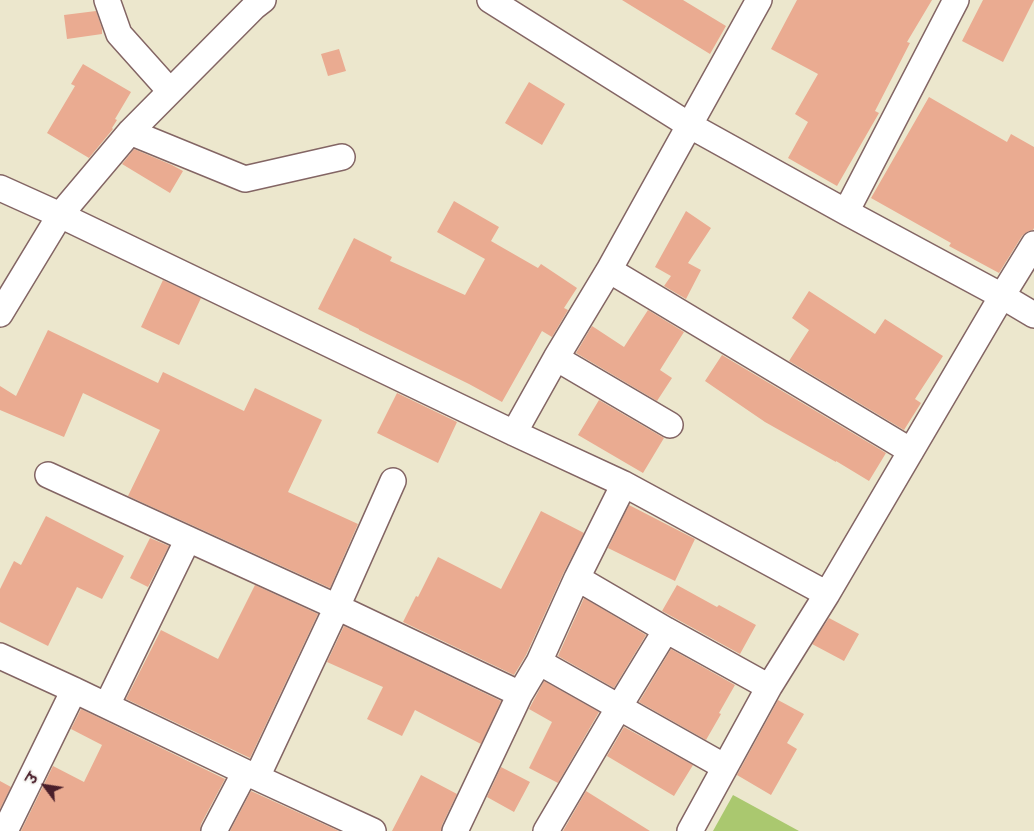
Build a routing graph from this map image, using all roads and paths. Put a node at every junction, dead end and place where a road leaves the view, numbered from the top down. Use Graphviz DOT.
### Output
graph roads {
  1 [pos="107,0"];
  2 [pos="490,0"];
  3 [pos="759,0"];
  4 [pos="956,0"];
  5 [pos="255,2"];
  6 [pos="170,91"];
  7 [pos="689,125"];
  8 [pos="130,132"];
  9 [pos="342,157"];
  10 [pos="0,188"];
  11 [pos="846,212"];
  12 [pos="60,215"];
  13 [pos="1034,244"];
  14 [pos="609,270"];
  15 [pos="1002,296"];
  16 [pos="0,314"];
  17 [pos="1034,316"];
  18 [pos="556,358"];
  19 [pos="670,425"];
  20 [pos="514,433"];
  21 [pos="911,451"];
  22 [pos="48,475"];
  23 [pos="393,481"];
  24 [pos="624,484"];
  25 [pos="188,539"];
  26 [pos="577,578"];
  27 [pos="827,594"];
  28 [pos="337,607"];
  29 [pos="666,630"];
  30 [pos="0,656"];
  31 [pos="539,662"];
  32 [pos="769,687"];
  33 [pos="74,690"];
  34 [pos="520,694"];
  35 [pos="107,705"];
  36 [pos="619,707"];
  37 [pos="725,767"];
  38 [pos="251,775"];
  39 [pos="5,831"];
  40 [pos="214,831"];
  41 [pos="373,831"];
  42 [pos="455,831"];
  43 [pos="546,831"];
  44 [pos="690,831"];
  1 -- 6 [label="street"];
  2 -- 7 [label="street"];
  3 -- 7 [label="street"];
  4 -- 11 [label="street"];
  5 -- 6 [label="street"];
  6 -- 8 [label="street"];
  7 -- 11 [label="street"];
  7 -- 14 [label="street"];
  8 -- 9 [label="street"];
  8 -- 12 [label="street"];
  10 -- 12 [label="street"];
  11 -- 15 [label="street"];
  12 -- 16 [label="street"];
  12 -- 20 [label="street"];
  13 -- 15 [label="street"];
  14 -- 18 [label="street"];
  14 -- 21 [label="street"];
  15 -- 17 [label="street"];
  15 -- 21 [label="street"];
  18 -- 19 [label="street"];
  18 -- 20 [label="street"];
  20 -- 24 [label="street"];
  21 -- 27 [label="street"];
  22 -- 25 [label="street"];
  23 -- 28 [label="street"];
  24 -- 26 [label="street"];
  24 -- 27 [label="street"];
  25 -- 28 [label="street"];
  25 -- 35 [label="street"];
  26 -- 29 [label="street"];
  26 -- 31 [label="street"];
  27 -- 32 [label="street"];
  28 -- 34 [label="street"];
  28 -- 38 [label="street"];
  29 -- 32 [label="street"];
  29 -- 36 [label="street"];
  30 -- 33 [label="street"];
  31 -- 34 [label="street"];
  31 -- 36 [label="street"];
  32 -- 37 [label="street"];
  33 -- 35 [label="street"];
  33 -- 39 [label="street"];
  34 -- 42 [label="street"];
  35 -- 38 [label="street"];
  36 -- 37 [label="street"];
  36 -- 43 [label="street"];
  37 -- 44 [label="street"];
  38 -- 40 [label="street"];
  38 -- 41 [label="street"];
}
